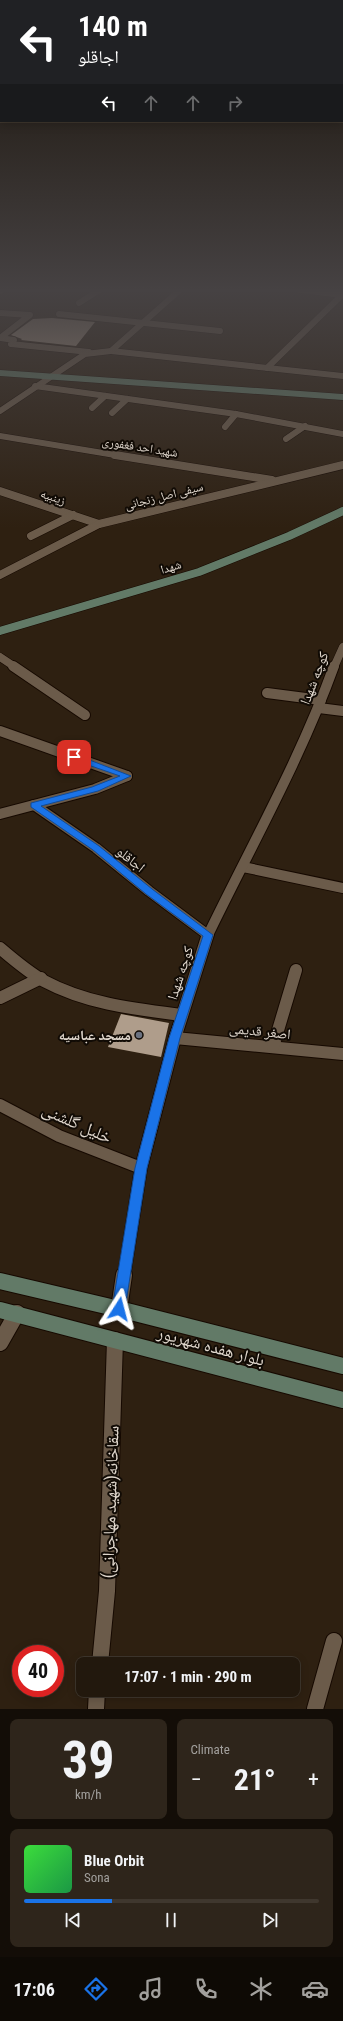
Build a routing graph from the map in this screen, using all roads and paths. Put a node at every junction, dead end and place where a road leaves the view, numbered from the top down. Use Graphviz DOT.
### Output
graph roads {
  1 [pos="62,369"];
  2 [pos="273,369"];
  3 [pos="0,373"];
  4 [pos="343,376"];
  5 [pos="49,377"];
  6 [pos="35,386"];
  7 [pos="105,396"];
  8 [pos="343,397"];
  9 [pos="126,399"];
  10 [pos="92,408"];
  11 [pos="0,411"];
  12 [pos="112,413"];
  13 [pos="236,414"];
  14 [pos="305,426"];
  15 [pos="224,427"];
  16 [pos="343,434"];
  17 [pos="0,436"];
  18 [pos="286,439"];
  19 [pos="343,465"];
  20 [pos="277,480"];
  21 [pos="2,494"];
  22 [pos="343,511"];
  23 [pos="73,515"];
  24 [pos="99,524"];
  25 [pos="31,536"];
  26 [pos="0,574"];
  27 [pos="0,631"];
  28 [pos="343,647"];
  29 [pos="0,657"];
  30 [pos="267,693"];
  31 [pos="320,704"];
  32 [pos="343,711"];
  33 [pos="85,715"];
  34 [pos="0,731"];
  35 [pos="34,805"];
  36 [pos="0,814"];
  37 [pos="243,867"];
  38 [pos="343,888"];
  39 [pos="208,935"];
  40 [pos="0,948"];
  41 [pos="296,970"];
  42 [pos="41,978"];
  43 [pos="0,998"];
  44 [pos="182,1015"];
  45 [pos="175,1038"];
  46 [pos="274,1047"];
  47 [pos="343,1054"];
  48 [pos="0,1105"];
  49 [pos="141,1168"];
  50 [pos="0,1281"];
  51 [pos="119,1309"];
  52 [pos="0,1310"];
  53 [pos="17,1314"];
  54 [pos="115,1340"];
  55 [pos="0,1343"];
  56 [pos="343,1366"];
  57 [pos="343,1400"];
  58 [pos="334,1641"];
  59 [pos="101,1657"];
  60 [pos="97,1697"];
  61 [pos="96,1709"];
  62 [pos="315,1709"];
  1 -- 5 [label="street"];
  2 -- 4 [label="street"];
  3 -- 5 [label="main road"];
  5 -- 6 [label="street"];
  5 -- 8 [label="main road"];
  6 -- 7 [label="street"];
  6 -- 11 [label="street"];
  7 -- 9 [label="street"];
  7 -- 10 [label="street"];
  9 -- 12 [label="street"];
  9 -- 13 [label="street"];
  13 -- 14 [label="street"];
  13 -- 15 [label="street"];
  14 -- 16 [label="street"];
  14 -- 18 [label="street"];
  17 -- 20 [label="street, شهید احد فغفوری"];
  19 -- 20 [label="street, سیفی اصل زنجانی"];
  20 -- 24 [label="street, سیفی اصل زنجانی"];
  21 -- 23 [label="street, زینبیه"];
  22 -- 27 [label="main road, شهدا"];
  23 -- 24 [label="street, زینبیه"];
  23 -- 25 [label="street"];
  24 -- 26 [label="street, سیفی اصل زنجانی"];
  28 -- 31 [label="street, کوچه شهدا"];
  29 -- 33 [label="street"];
  30 -- 31 [label="street"];
  31 -- 32 [label="street"];
  31 -- 37 [label="street, کوچه شهدا"];
  34 -- 35 [label="street"];
  35 -- 36 [label="street"];
  35 -- 39 [label="street, اجاقلو"];
  37 -- 38 [label="street"];
  37 -- 39 [label="street, کوچه شهدا"];
  39 -- 44 [label="street, کوچه شهدا"];
  40 -- 42 [label="street"];
  41 -- 46 [label="street"];
  42 -- 43 [label="street"];
  42 -- 44 [label="street"];
  44 -- 45 [label="street, کوچه شهدا"];
  45 -- 46 [label="street, اصغر قدیمی"];
  45 -- 49 [label="street, کوچه شهدا"];
  46 -- 47 [label="street, اصغر قدیمی"];
  48 -- 49 [label="street, خلیل گلشنی"];
  49 -- 51 [label="street, کوچه شهدا"];
  50 -- 51 [label="main road, بلوار هفده شهریور"];
  51 -- 56 [label="main road, بلوار هفده شهریور"];
  52 -- 53 [label="main road, بلوار هفده شهریور"];
  53 -- 54 [label="main road, بلوار هفده شهریور"];
  53 -- 55 [label="street"];
  54 -- 57 [label="main road, بلوار هفده شهریور"];
  54 -- 59 [label="street, سقاخانه(شهید مهاجرانی)"];
  58 -- 62 [label="street"];
  60 -- 61 [label="street"];
}
